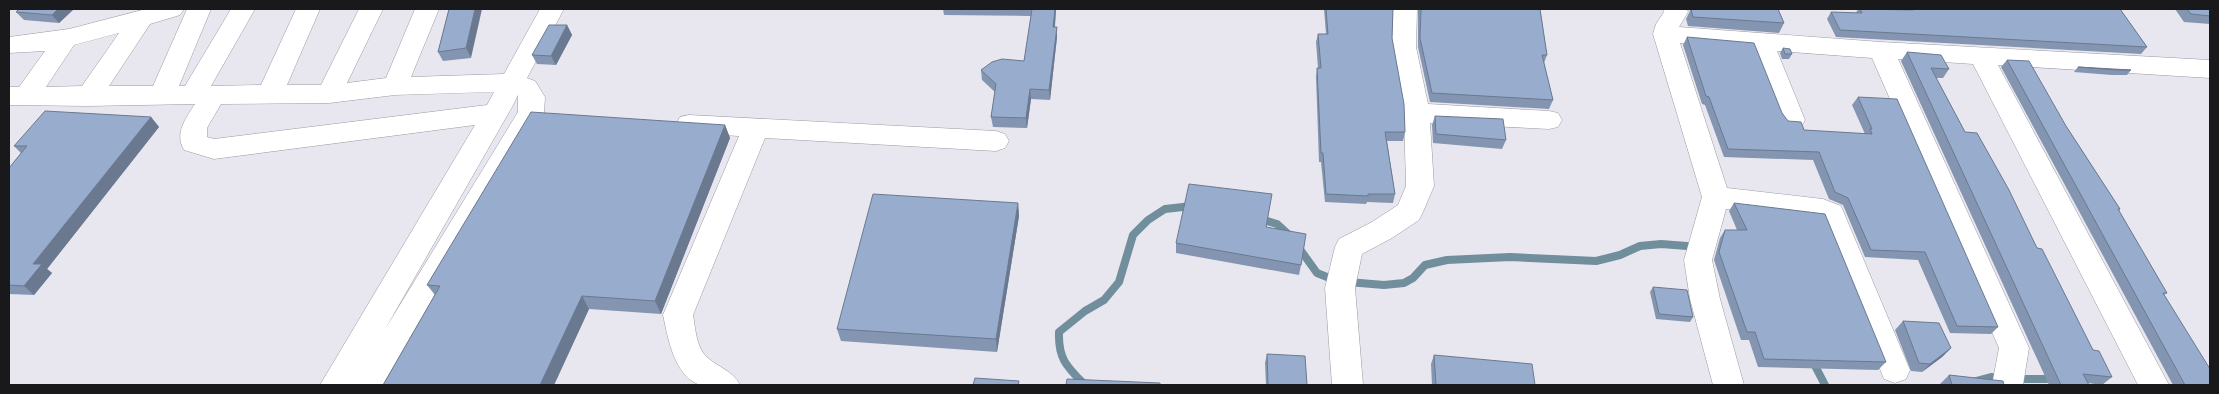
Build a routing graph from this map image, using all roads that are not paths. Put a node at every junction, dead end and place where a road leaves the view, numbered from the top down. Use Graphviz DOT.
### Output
graph roads {
  1 [pos="172,9"];
  2 [pos="199,9"];
  3 [pos="243,9"];
  4 [pos="308,9"];
  5 [pos="371,9"];
  6 [pos="427,9"];
  7 [pos="552,9"];
  8 [pos="1405,9"];
  9 [pos="1676,9"];
  10 [pos="142,18"];
  11 [pos="1665,34"];
  12 [pos="67,37"];
  13 [pos="1760,40"];
  14 [pos="9,45"];
  15 [pos="1881,50"];
  16 [pos="1981,56"];
  17 [pos="2210,69"];
  18 [pos="511,83"];
  19 [pos="395,86"];
  20 [pos="203,94"];
  21 [pos="270,94"];
  22 [pos="329,94"];
  23 [pos="162,95"];
  24 [pos="18,96"];
  25 [pos="88,97"];
  26 [pos="495,113"];
  27 [pos="1417,113"];
  28 [pos="1549,120"];
  29 [pos="1792,120"];
  30 [pos="667,122"];
  31 [pos="754,129"];
  32 [pos="996,141"];
  33 [pos="1714,205"];
  34 [pos="1895,370"];
  35 [pos="336,385"];
  36 [pos="367,385"];
  37 [pos="724,385"];
  38 [pos="1347,385"];
  39 [pos="1728,385"];
  40 [pos="2008,385"];
  41 [pos="2154,385"];
  1 -- 10 [label="street"];
  2 -- 23 [label="street"];
  3 -- 20 [label="street"];
  4 -- 21 [label="street"];
  5 -- 22 [label="street"];
  6 -- 19 [label="street"];
  7 -- 18 [label="street"];
  8 -- 27 [label="street"];
  9 -- 11 [label="street"];
  10 -- 12 [label="street"];
  10 -- 25 [label="street"];
  11 -- 13 [label="street"];
  11 -- 33 [label="street"];
  12 -- 14 [label="street"];
  12 -- 24 [label="street"];
  13 -- 15 [label="street"];
  13 -- 29 [label="street"];
  15 -- 16 [label="street"];
  15 -- 40 [label="street"];
  16 -- 17 [label="street"];
  16 -- 41 [label="street"];
  18 -- 19 [label="street"];
  18 -- 26 [label="street"];
  18 -- 36 [label="street"];
  19 -- 22 [label="street"];
  20 -- 21 [label="street"];
  20 -- 23 [label="street"];
  20 -- 26 [label="street"];
  21 -- 22 [label="street"];
  23 -- 25 [label="street"];
  24 -- 25 [label="street"];
  26 -- 35 [label="street"];
  27 -- 28 [label="street"];
  27 -- 38 [label="street"];
  30 -- 31 [label="street"];
  31 -- 32 [label="street"];
  31 -- 37 [label="street"];
  33 -- 34 [label="street"];
  33 -- 39 [label="street"];
}
